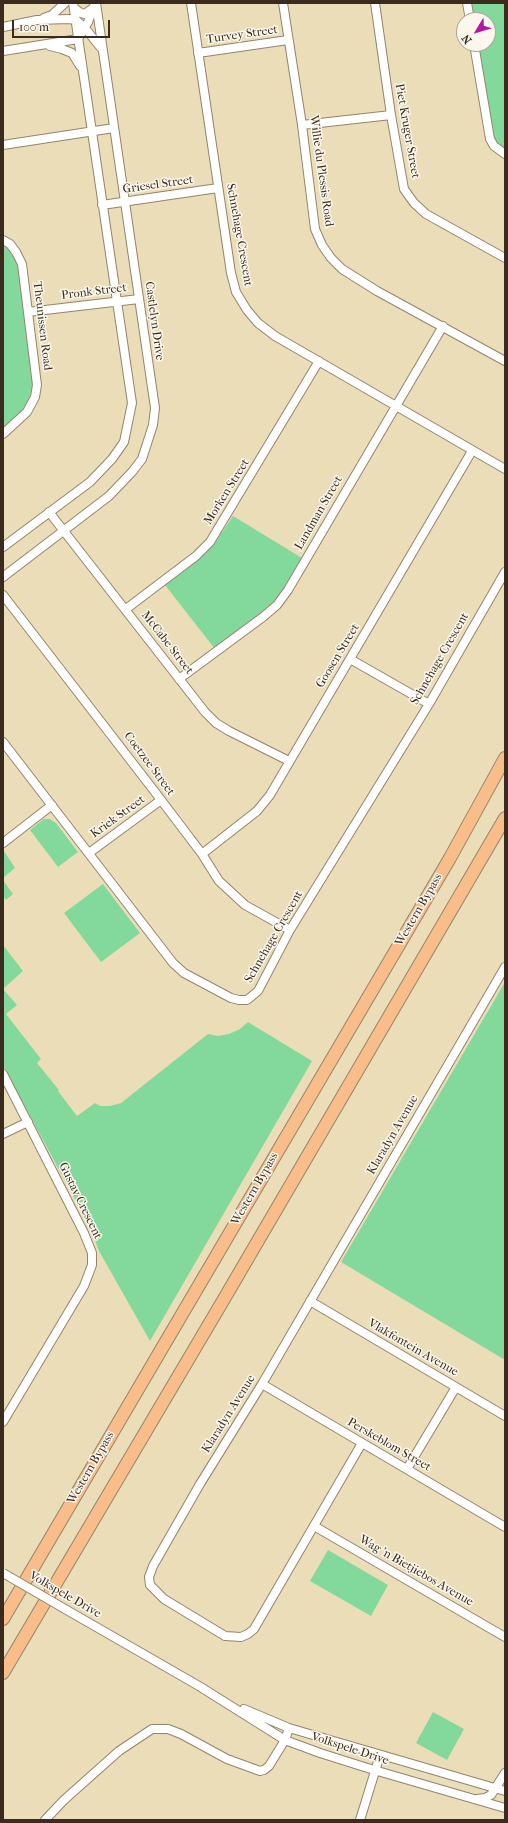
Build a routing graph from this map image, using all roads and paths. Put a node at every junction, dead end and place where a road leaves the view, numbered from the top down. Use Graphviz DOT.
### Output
graph roads {
  1 [pos="65,3"];
  2 [pos="191,3"];
  3 [pos="283,3"];
  4 [pos="375,3"];
  5 [pos="73,5"];
  6 [pos="94,5"];
  7 [pos="37,20"];
  8 [pos="76,20"];
  9 [pos="3,27"];
  10 [pos="85,28"];
  11 [pos="78,39"];
  12 [pos="288,40"];
  13 [pos="46,44"];
  14 [pos="102,48"];
  15 [pos="3,51"];
  16 [pos="475,52"];
  17 [pos="198,53"];
  18 [pos="82,70"];
  19 [pos="391,115"];
  20 [pos="302,125"];
  21 [pos="114,128"];
  22 [pos="91,131"];
  23 [pos="3,145"];
  24 [pos="505,154"];
  25 [pos="218,188"];
  26 [pos="125,202"];
  27 [pos="102,205"];
  28 [pos="3,240"];
  29 [pos="505,258"];
  30 [pos="139,299"];
  31 [pos="117,302"];
  32 [pos="28,312"];
  33 [pos="443,326"];
  34 [pos="319,361"];
  35 [pos="505,361"];
  36 [pos="396,405"];
  37 [pos="3,434"];
  38 [pos="472,451"];
  39 [pos="505,469"];
  40 [pos="49,512"];
  41 [pos="64,531"];
  42 [pos="3,547"];
  43 [pos="505,572"];
  44 [pos="3,577"];
  45 [pos="3,595"];
  46 [pos="126,609"];
  47 [pos="350,659"];
  48 [pos="180,679"];
  49 [pos="429,704"];
  50 [pos="3,742"];
  51 [pos="505,758"];
  52 [pos="289,761"];
  53 [pos="161,800"];
  54 [pos="52,805"];
  55 [pos="505,818"];
  56 [pos="3,843"];
  57 [pos="89,854"];
  58 [pos="202,854"];
  59 [pos="290,930"];
  60 [pos="505,967"];
  61 [pos="3,1074"];
  62 [pos="28,1122"];
  63 [pos="3,1134"];
  64 [pos="310,1301"];
  65 [pos="262,1384"];
  66 [pos="456,1387"];
  67 [pos="505,1416"];
  68 [pos="3,1422"];
  69 [pos="362,1443"];
  70 [pos="407,1469"];
  71 [pos="314,1526"];
  72 [pos="505,1527"];
  73 [pos="3,1573"];
  74 [pos="3,1619"];
  75 [pos="505,1637"];
  76 [pos="3,1673"];
  77 [pos="199,1686"];
  78 [pos="289,1728"];
  79 [pos="285,1740"];
  80 [pos="380,1755"];
  81 [pos="374,1770"];
  82 [pos="505,1776"];
  83 [pos="496,1788"];
  84 [pos="505,1791"];
  85 [pos="474,1799"];
  86 [pos="505,1807"];
  87 [pos="44,1820"];
  88 [pos="360,1820"];
  1 -- 7 [label="street"];
  2 -- 17 [label="street, Schnehage Crescent"];
  3 -- 12 [label="street, Willie du Plessis Road"];
  4 -- 19 [label="street, Piet Kruger Street"];
  5 -- 6 [label="street"];
  5 -- 8 [label="street"];
  6 -- 10 [label="street"];
  6 -- 14 [label="street, Castlelyn Drive"];
  7 -- 8 [label="street"];
  7 -- 9 [label="street"];
  8 -- 10 [label="street"];
  8 -- 11 [label="street"];
  10 -- 11 [label="street"];
  10 -- 14 [label="street"];
  11 -- 13 [label="street"];
  11 -- 18 [label="street"];
  12 -- 17 [label="street, Turvey Street"];
  12 -- 20 [label="street, Willie du Plessis Road"];
  13 -- 15 [label="street"];
  13 -- 18 [label="street"];
  14 -- 21 [label="street, Castlelyn Drive"];
  16 -- 24 [label="street"];
  17 -- 25 [label="street, Schnehage Crescent"];
  18 -- 22 [label="street"];
  19 -- 20 [label="street"];
  19 -- 29 [label="street, Piet Kruger Street"];
  20 -- 33 [label="street, Willie du Plessis Road"];
  21 -- 22 [label="street"];
  21 -- 26 [label="street, Castlelyn Drive"];
  22 -- 23 [label="street"];
  22 -- 27 [label="street"];
  25 -- 26 [label="street, Griesel Street"];
  25 -- 34 [label="street, Schnehage Crescent"];
  26 -- 27 [label="street, Griesel Street"];
  26 -- 30 [label="street, Castlelyn Drive"];
  27 -- 31 [label="street"];
  28 -- 32 [label="street, Theunissen Road"];
  30 -- 31 [label="street, Pronk Street"];
  30 -- 41 [label="street, Castlelyn Drive"];
  31 -- 32 [label="street, Pronk Street"];
  31 -- 40 [label="street"];
  32 -- 37 [label="street, Theunissen Road"];
  33 -- 35 [label="street, Willie du Plessis Road"];
  33 -- 36 [label="street, Landman Street"];
  34 -- 36 [label="street, Schnehage Crescent"];
  34 -- 46 [label="street, Morken Street"];
  36 -- 38 [label="street, Schnehage Crescent"];
  36 -- 48 [label="street, Landman Street"];
  38 -- 39 [label="street, Schnehage Crescent"];
  38 -- 47 [label="street, Goosen Street"];
  40 -- 41 [label="street, McCabe Street"];
  40 -- 42 [label="street"];
  41 -- 44 [label="street, Castlelyn Drive"];
  41 -- 46 [label="street, McCabe Street"];
  43 -- 49 [label="street, Schnehage Crescent"];
  45 -- 53 [label="street, Coetzee Street"];
  46 -- 48 [label="street, McCabe Street"];
  47 -- 49 [label="street"];
  47 -- 52 [label="street, Goosen Street"];
  48 -- 52 [label="street, McCabe Street"];
  49 -- 59 [label="street, Schnehage Crescent"];
  50 -- 54 [label="street, Schnehage Crescent"];
  51 -- 74 [label="highway, Western Bypass"];
  52 -- 58 [label="street, Goosen Street"];
  53 -- 57 [label="street, Kriek Street"];
  53 -- 58 [label="street, Coetzee Street"];
  54 -- 56 [label="street"];
  54 -- 57 [label="street, Schnehage Crescent"];
  55 -- 76 [label="highway"];
  57 -- 59 [label="street, Schnehage Crescent"];
  58 -- 59 [label="street, Coetzee Street"];
  60 -- 64 [label="street, Klaradyn Avenue"];
  61 -- 62 [label="street, Gustav Crescent"];
  62 -- 63 [label="street"];
  62 -- 68 [label="street, Gustav Crescent"];
  64 -- 65 [label="street, Klaradyn Avenue"];
  64 -- 66 [label="street, Vlakfontein Avenue"];
  65 -- 69 [label="street, Perskeblom Street"];
  65 -- 71 [label="street, Klaradyn Avenue"];
  66 -- 67 [label="street, Vlakfontein Avenue"];
  66 -- 70 [label="street"];
  69 -- 70 [label="street, Perskeblom Street"];
  69 -- 71 [label="street, Klaradyn Avenue"];
  70 -- 72 [label="street, Perskeblom Street"];
  71 -- 75 [label="street, Wag 'n Bietjiebos Avenue"];
  73 -- 77 [label="street, Volkspele Drive, bridge"];
  77 -- 78 [label="street, Volkspele Drive"];
  77 -- 79 [label="street, Volkspele Drive"];
  78 -- 79 [label="street"];
  78 -- 80 [label="street, Volkspele Drive"];
  79 -- 81 [label="street, Volkspele Drive"];
  79 -- 87 [label="street"];
  80 -- 81 [label="street"];
  80 -- 83 [label="street, Volkspele Drive"];
  81 -- 85 [label="street, Volkspele Drive"];
  81 -- 88 [label="street"];
  82 -- 83 [label="street"];
  83 -- 84 [label="street, Volkspele Drive"];
  83 -- 85 [label="street"];
  83 -- 86 [label="street"];
  85 -- 86 [label="street, Volkspele Drive"];
}
